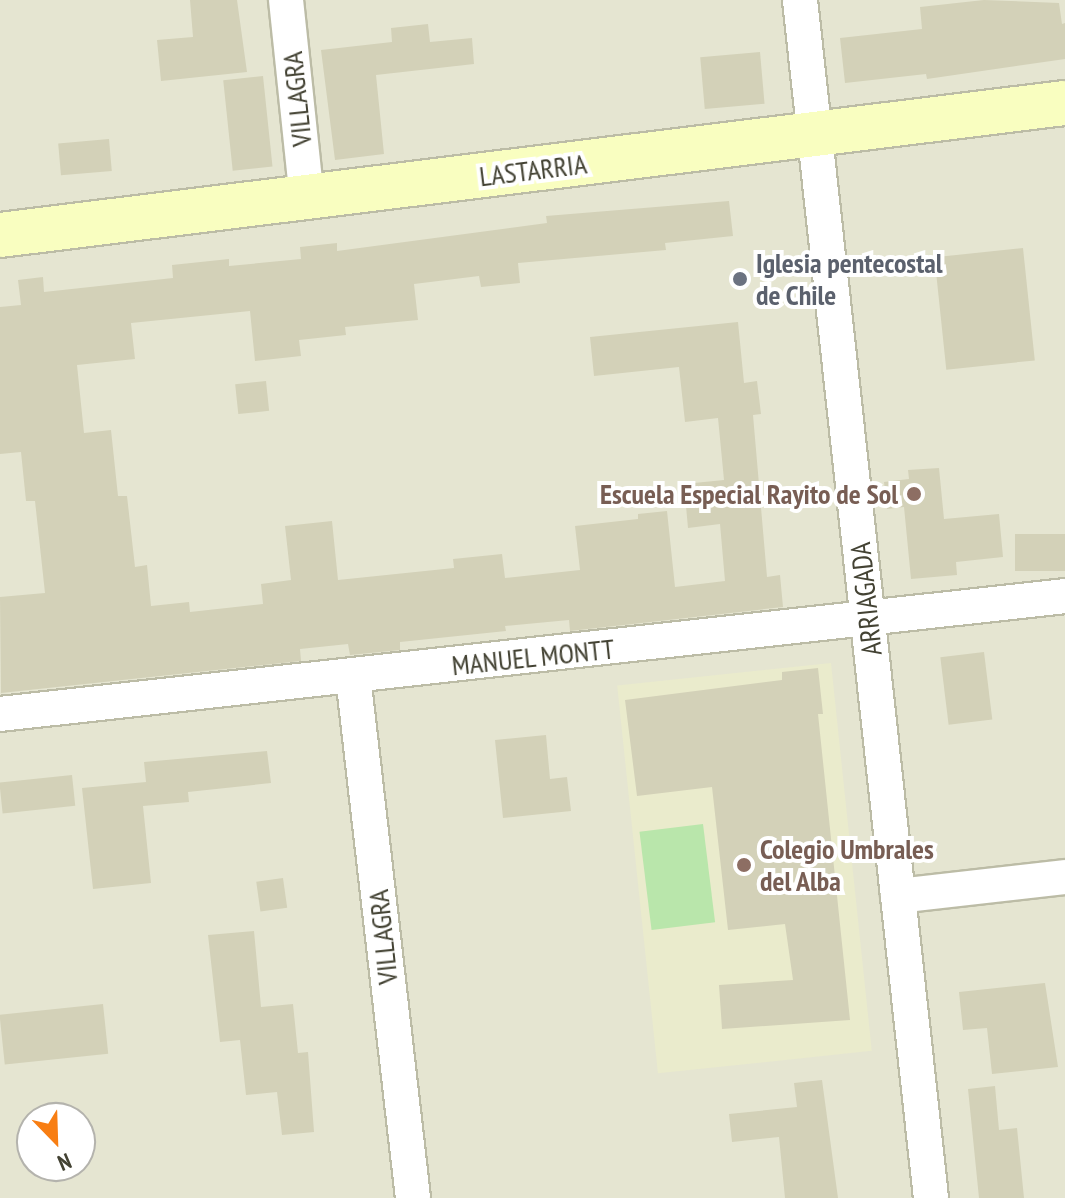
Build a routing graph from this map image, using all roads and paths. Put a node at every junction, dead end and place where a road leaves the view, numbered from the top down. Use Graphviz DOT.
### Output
graph roads {
  1 [pos="286,0"];
  2 [pos="800,0"];
  3 [pos="1065,103"];
  4 [pos="814,134"];
  5 [pos="307,199"];
  6 [pos="0,235"];
  7 [pos="1065,596"];
  8 [pos="868,620"];
  9 [pos="353,676"];
  10 [pos="0,714"];
  11 [pos="1065,877"];
  12 [pos="898,896"];
  13 [pos="413,1198"];
  14 [pos="931,1198"];
  1 -- 5 [label="street, VILLAGRA"];
  2 -- 4 [label="street, ARRIAGADA"];
  3 -- 4 [label="main road, LASTARRIA"];
  4 -- 5 [label="main road, LASTARRIA"];
  4 -- 8 [label="street, ARRIAGADA"];
  5 -- 6 [label="main road, LASTARRIA"];
  7 -- 8 [label="street, MANUEL MONTT"];
  8 -- 9 [label="street, MANUEL MONTT"];
  8 -- 12 [label="street, ARRIAGADA"];
  9 -- 10 [label="street, MANUEL MONTT"];
  9 -- 13 [label="street, VILLAGRA"];
  11 -- 12 [label="street"];
  12 -- 14 [label="street, ARRIAGADA"];
}
